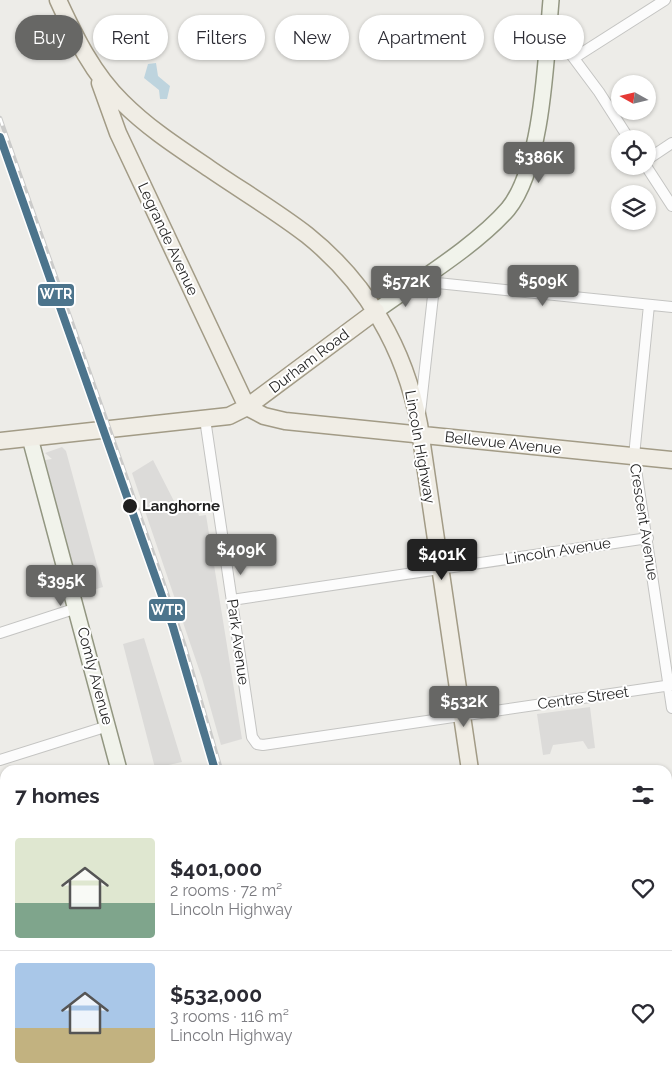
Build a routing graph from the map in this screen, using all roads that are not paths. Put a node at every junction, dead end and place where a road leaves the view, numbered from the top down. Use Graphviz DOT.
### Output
graph roads {
  1 [pos="58,0"];
  2 [pos="551,0"];
  3 [pos="665,0"];
  4 [pos="550,15"];
  5 [pos="584,52"];
  6 [pos="545,60"];
  7 [pos="575,60"];
  8 [pos="95,70"];
  9 [pos="623,130"];
  10 [pos="672,143"];
  11 [pos="656,154"];
  12 [pos="652,175"];
  13 [pos="672,206"];
  14 [pos="436,268"];
  15 [pos="417,281"];
  16 [pos="434,283"];
  17 [pos="648,305"];
  18 [pos="672,307"];
  19 [pos="376,311"];
  20 [pos="247,407"];
  21 [pos="205,420"];
  22 [pos="420,429"];
  23 [pos="30,438"];
  24 [pos="0,441"];
  25 [pos="634,456"];
  26 [pos="672,460"];
  27 [pos="648,538"];
  28 [pos="440,568"];
  29 [pos="232,600"];
  30 [pos="77,608"];
  31 [pos="0,633"];
  32 [pos="670,686"];
  33 [pos="672,708"];
  34 [pos="462,716"];
  35 [pos="108,726"];
  36 [pos="257,744"];
  37 [pos="0,760"];
  38 [pos="118,765"];
  39 [pos="469,765"];
  1 -- 8 [label="main road, Lincoln Highway"];
  2 -- 4 [label="main road, Durham Road"];
  3 -- 5 [label="street"];
  6 -- 14 [label="main road, Durham Road"];
  7 -- 9 [label="street"];
  8 -- 19 [label="main road, Lincoln Highway"];
  8 -- 20 [label="main road, Legrande Avenue"];
  10 -- 11 [label="street"];
  12 -- 13 [label="street"];
  14 -- 15 [label="main road, Durham Road"];
  14 -- 16 [label="street"];
  15 -- 16 [label="street"];
  15 -- 19 [label="main road, Durham Road"];
  16 -- 17 [label="street"];
  16 -- 22 [label="street"];
  17 -- 18 [label="street"];
  17 -- 25 [label="street, Crescent Avenue"];
  19 -- 20 [label="main road, Durham Road"];
  19 -- 22 [label="main road, Lincoln Highway"];
  20 -- 21 [label="main road, Durham Road"];
  20 -- 22 [label="main road, Bellevue Avenue"];
  21 -- 23 [label="main road, Durham Road"];
  21 -- 29 [label="street, Park Avenue"];
  22 -- 25 [label="main road, Bellevue Avenue"];
  22 -- 28 [label="main road, Lincoln Highway"];
  23 -- 24 [label="main road, Durham Road"];
  23 -- 30 [label="main road, Comly Avenue"];
  25 -- 26 [label="main road, Bellevue Avenue"];
  25 -- 27 [label="street, Crescent Avenue"];
  27 -- 28 [label="street, Lincoln Avenue"];
  27 -- 32 [label="street, Crescent Avenue"];
  28 -- 29 [label="street, Lincoln Avenue"];
  28 -- 34 [label="main road, Lincoln Highway"];
  29 -- 36 [label="street, Park Avenue"];
  30 -- 31 [label="street"];
  30 -- 35 [label="main road, Comly Avenue"];
  32 -- 33 [label="street, Crescent Avenue"];
  32 -- 34 [label="street, Centre Street"];
  34 -- 36 [label="street, Centre Street"];
  34 -- 39 [label="main road, Lincoln Highway"];
  35 -- 37 [label="street"];
  35 -- 38 [label="main road, Comly Avenue"];
}
